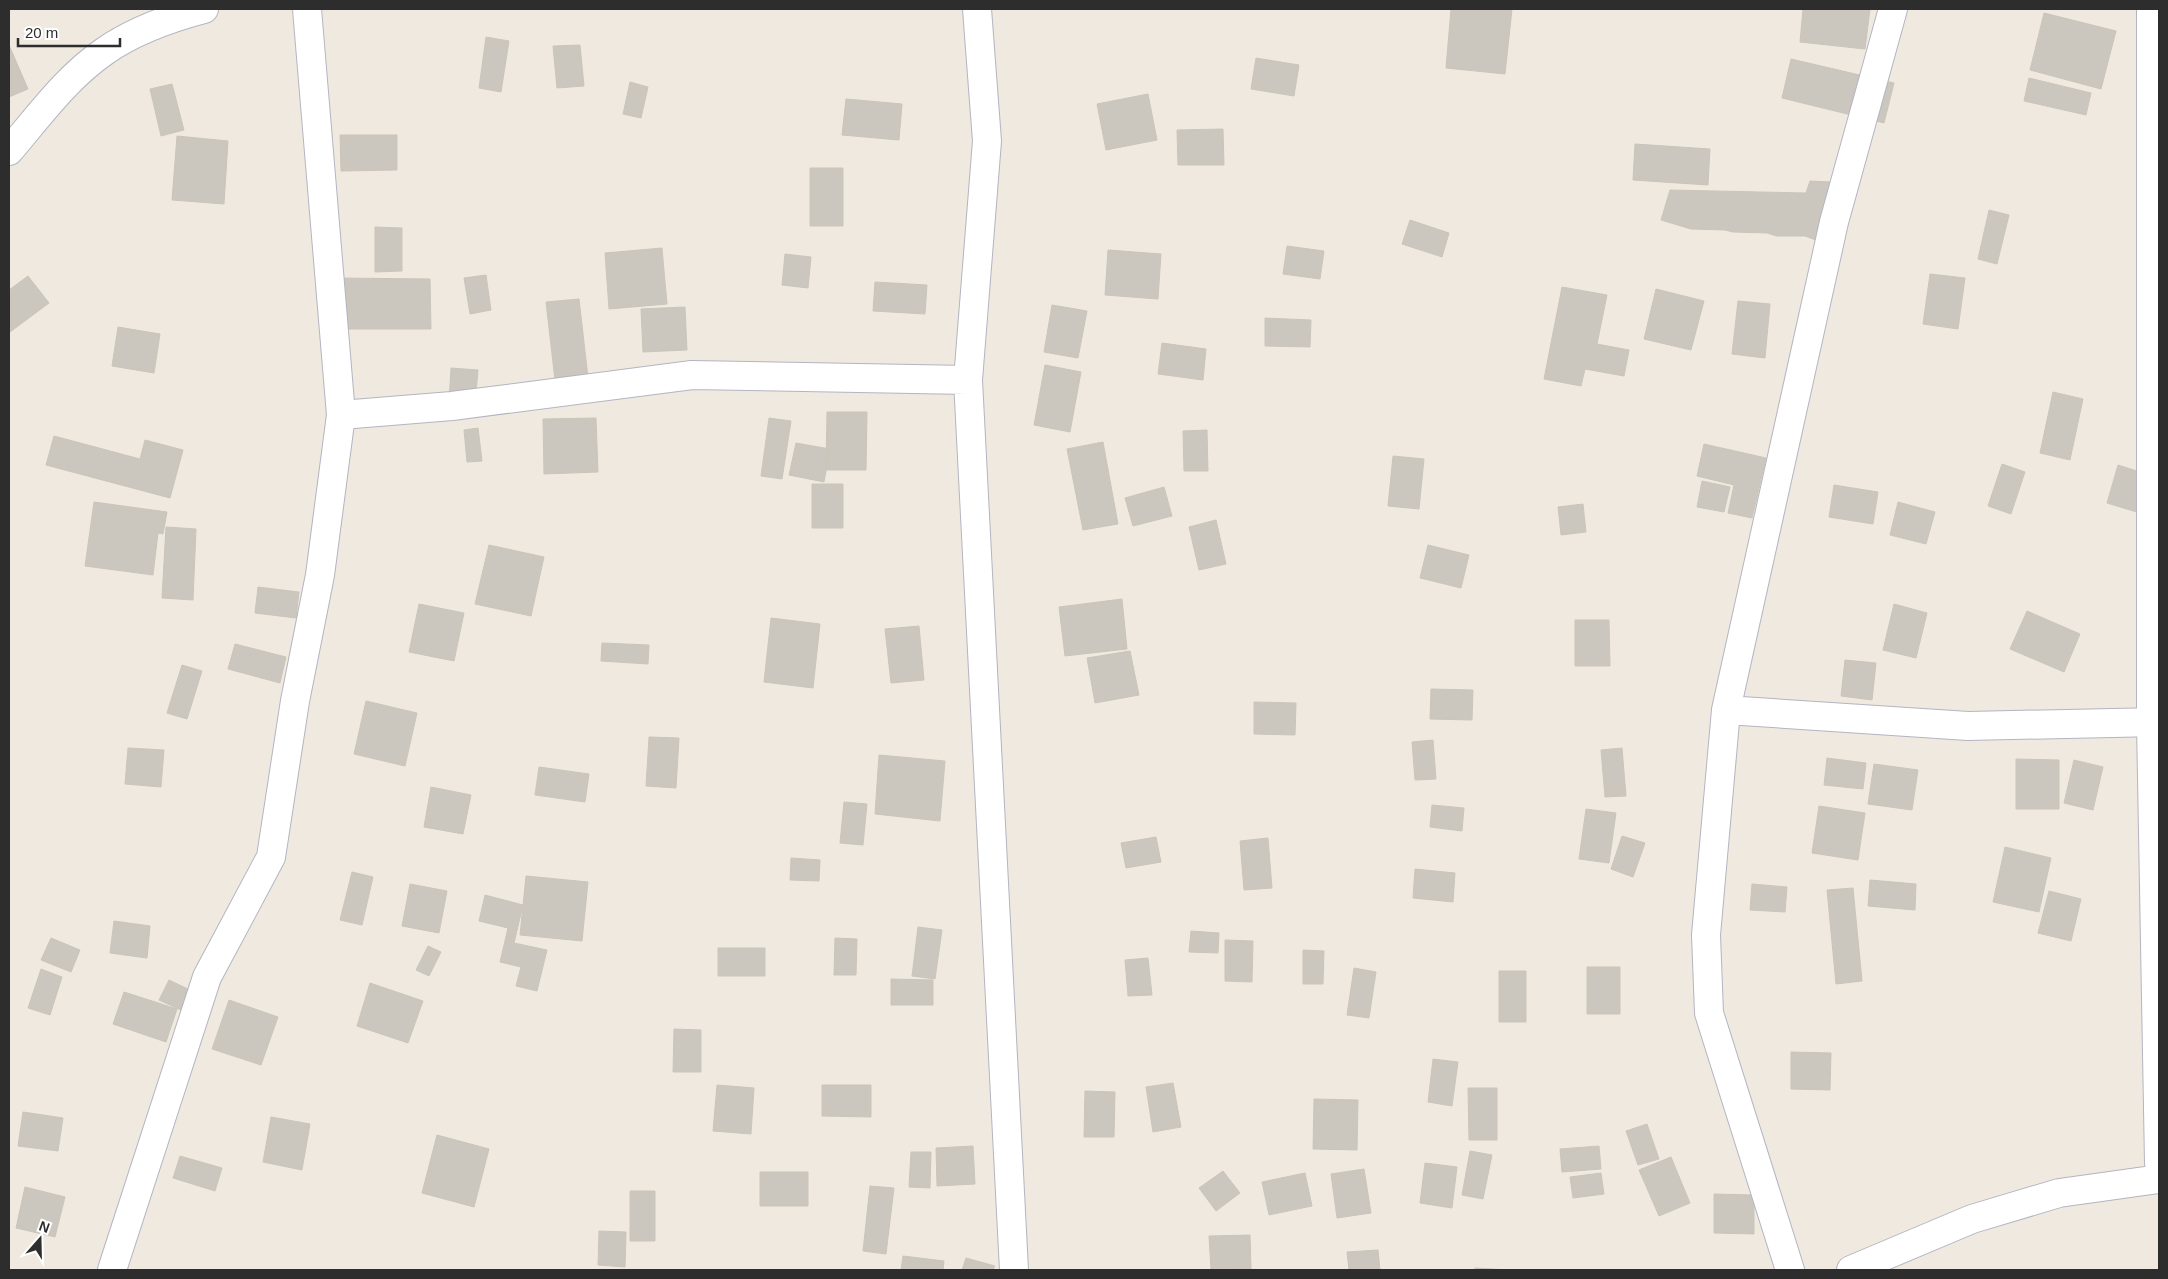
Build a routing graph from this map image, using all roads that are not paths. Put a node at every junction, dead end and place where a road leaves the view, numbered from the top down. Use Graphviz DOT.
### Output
graph roads {
  1 [pos="204,9"];
  2 [pos="307,9"];
  3 [pos="977,9"];
  4 [pos="1893,9"];
  5 [pos="2151,9"];
  6 [pos="9,151"];
  7 [pos="968,380"];
  8 [pos="341,415"];
  9 [pos="1726,710"];
  10 [pos="2155,723"];
  11 [pos="2159,1163"];
  12 [pos="2159,1179"];
  13 [pos="112,1270"];
  14 [pos="1014,1270"];
  15 [pos="1790,1270"];
  16 [pos="1851,1270"];
  1 -- 6 [label="street"];
  2 -- 8 [label="street"];
  3 -- 7 [label="street"];
  4 -- 9 [label="street"];
  5 -- 10 [label="street"];
  7 -- 8 [label="street"];
  7 -- 14 [label="street"];
  8 -- 13 [label="street"];
  9 -- 10 [label="street"];
  9 -- 15 [label="street"];
  10 -- 11 [label="street"];
  12 -- 16 [label="street"];
}
